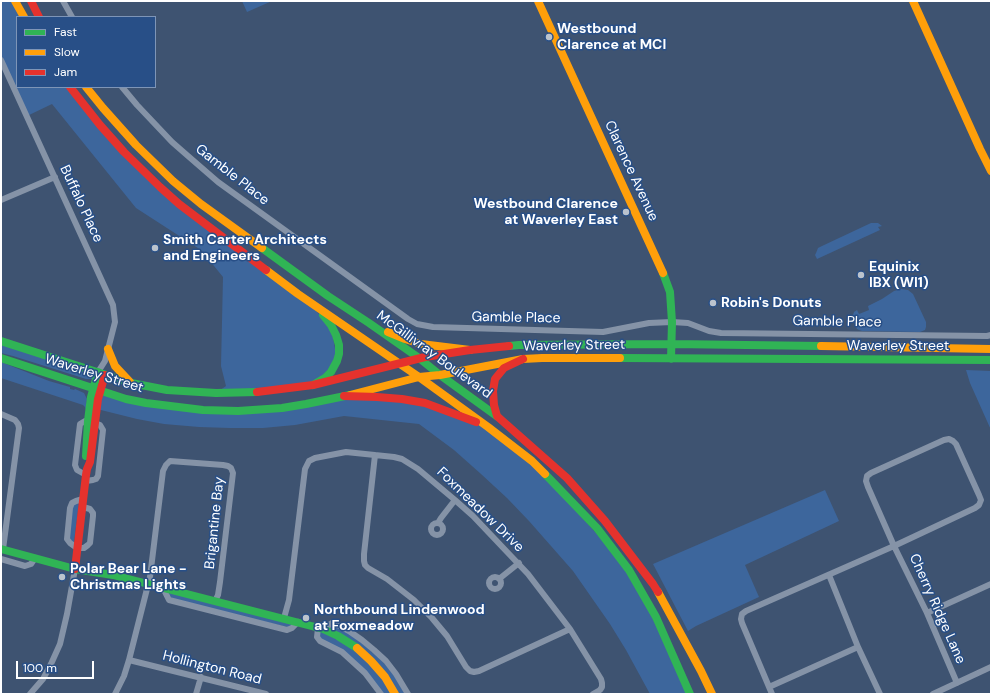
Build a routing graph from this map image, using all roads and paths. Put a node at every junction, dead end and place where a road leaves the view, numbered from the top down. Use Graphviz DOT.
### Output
graph roads {
  1 [pos="15,1"];
  2 [pos="30,1"];
  3 [pos="63,1"];
  4 [pos="538,1"];
  5 [pos="914,1"];
  6 [pos="23,16"];
  7 [pos="39,16"];
  8 [pos="71,16"];
  9 [pos="1,60"];
  10 [pos="71,88"];
  11 [pos="87,88"];
  12 [pos="123,88"];
  13 [pos="991,171"];
  14 [pos="55,176"];
  15 [pos="1,200"];
  16 [pos="298,294"];
  17 [pos="672,322"];
  18 [pos="369,323"];
  19 [pos="991,335"];
  20 [pos="1,341"];
  21 [pos="672,344"];
  22 [pos="108,349"];
  23 [pos="991,349"];
  24 [pos="470,350"];
  25 [pos="1,358"];
  26 [pos="419,358"];
  27 [pos="523,359"];
  28 [pos="671,359"];
  29 [pos="991,360"];
  30 [pos="399,364"];
  31 [pos="101,374"];
  32 [pos="440,375"];
  33 [pos="420,376"];
  34 [pos="131,383"];
  35 [pos="313,385"];
  36 [pos="97,390"];
  37 [pos="344,396"];
  38 [pos="1,414"];
  39 [pos="497,416"];
  40 [pos="92,422"];
  41 [pos="488,427"];
  42 [pos="375,455"];
  43 [pos="86,475"];
  44 [pos="455,500"];
  45 [pos="83,503"];
  46 [pos="438,523"];
  47 [pos="894,546"];
  48 [pos="77,548"];
  49 [pos="2,549"];
  50 [pos="35,558"];
  51 [pos="1,559"];
  52 [pos="518,563"];
  53 [pos="75,569"];
  54 [pos="829,575"];
  55 [pos="499,579"];
  56 [pos="148,584"];
  57 [pos="991,584"];
  58 [pos="163,588"];
  59 [pos="215,601"];
  60 [pos="927,613"];
  61 [pos="284,618"];
  62 [pos="298,622"];
  63 [pos="321,628"];
  64 [pos="570,630"];
  65 [pos="858,646"];
  66 [pos="129,660"];
  67 [pos="991,667"];
  68 [pos="201,678"];
  69 [pos="957,683"];
  70 [pos="769,687"];
  71 [pos="30,694"];
  72 [pos="116,694"];
  73 [pos="196,694"];
  74 [pos="266,694"];
  75 [pos="381,694"];
  76 [pos="395,694"];
  77 [pos="408,694"];
  78 [pos="593,694"];
  79 [pos="690,694"];
  80 [pos="712,694"];
  81 [pos="772,694"];
  82 [pos="880,694"];
  83 [pos="933,694"];
  1 -- 6 [label="main road"];
  2 -- 7 [label="main road"];
  3 -- 8 [label="street"];
  4 -- 17 [label="main road, Clarence Avenue"];
  5 -- 13 [label="main road"];
  9 -- 14 [label="street, Buffalo Place"];
  10 -- 16 [label="main road, McGillivray Boulevard"];
  11 -- 18 [label="main road, McGillivray Boulevard"];
  12 -- 17 [label="street, Gamble Place"];
  14 -- 15 [label="street"];
  14 -- 22 [label="street, Buffalo Place"];
  16 -- 30 [label="main road, McGillivray Boulevard"];
  16 -- 35 [label="main road"];
  17 -- 19 [label="street, Gamble Place"];
  17 -- 21 [label="main road, Clarence Avenue"];
  18 -- 24 [label="main road"];
  18 -- 26 [label="main road, McGillivray Boulevard"];
  20 -- 31 [label="main road, Waverley Street"];
  21 -- 23 [label="main road, Waverley Street"];
  21 -- 24 [label="main road, Waverley Street"];
  21 -- 28 [label="main road, Clarence Avenue"];
  22 -- 31 [label="street, Buffalo Place"];
  22 -- 34 [label="main road"];
  24 -- 26 [label="main road, Waverley Street"];
  25 -- 36 [label="main road, Waverley Street"];
  26 -- 30 [label="main road, Waverley Street"];
  26 -- 32 [label="main road, McGillivray Boulevard"];
  27 -- 28 [label="main road, Waverley Street"];
  27 -- 32 [label="main road, Waverley Street"];
  27 -- 39 [label="main road"];
  28 -- 29 [label="main road, Waverley Street"];
  30 -- 33 [label="main road, McGillivray Boulevard"];
  30 -- 35 [label="main road, Waverley Street"];
  31 -- 34 [label="main road, Waverley Street"];
  31 -- 36 [label="main road"];
  32 -- 33 [label="main road, Waverley Street"];
  32 -- 39 [label="main road, McGillivray Boulevard"];
  33 -- 37 [label="main road, Waverley Street"];
  33 -- 41 [label="main road, McGillivray Boulevard"];
  34 -- 35 [label="main road, Waverley Street"];
  36 -- 37 [label="main road, Waverley Street"];
  36 -- 40 [label="main road"];
  37 -- 41 [label="main road"];
  38 -- 49 [label="street"];
  39 -- 80 [label="main road, McGillivray Boulevard"];
  40 -- 43 [label="main road"];
  40 -- 43 [label="street"];
  40 -- 43 [label="street"];
  41 -- 79 [label="main road, McGillivray Boulevard"];
  42 -- 44 [label="street, Foxmeadow Drive"];
  42 -- 61 [label="street, Foxmeadow Drive"];
  42 -- 64 [label="street"];
  43 -- 45 [label="main road"];
  44 -- 46 [label="street"];
  44 -- 52 [label="street, Foxmeadow Drive"];
  45 -- 48 [label="main road"];
  45 -- 48 [label="street"];
  45 -- 48 [label="street"];
  47 -- 47 [label="street, Cherry Ridge Lane"];
  47 -- 54 [label="street"];
  47 -- 60 [label="street, Cherry Ridge Lane"];
  48 -- 53 [label="main road"];
  49 -- 50 [label="main road"];
  50 -- 51 [label="street"];
  50 -- 53 [label="main road"];
  52 -- 55 [label="street"];
  52 -- 64 [label="street, Foxmeadow Drive"];
  53 -- 56 [label="main road"];
  53 -- 71 [label="street"];
  54 -- 65 [label="street"];
  54 -- 70 [label="street"];
  56 -- 58 [label="main road"];
  56 -- 59 [label="street, Brigantine Bay"];
  56 -- 66 [label="street"];
  57 -- 60 [label="street"];
  58 -- 59 [label="main road"];
  58 -- 62 [label="street"];
  59 -- 61 [label="main road"];
  60 -- 69 [label="street, Cherry Ridge Lane"];
  61 -- 62 [label="main road"];
  62 -- 63 [label="main road"];
  63 -- 75 [label="street"];
  63 -- 76 [label="main road"];
  63 -- 77 [label="street"];
  64 -- 78 [label="street, Foxmeadow Drive"];
  65 -- 70 [label="street"];
  65 -- 82 [label="street"];
  66 -- 68 [label="street, Hollington Road"];
  66 -- 72 [label="street"];
  67 -- 69 [label="street"];
  68 -- 73 [label="street"];
  68 -- 74 [label="street, Hollington Road"];
  69 -- 83 [label="street"];
  70 -- 81 [label="street"];
}
